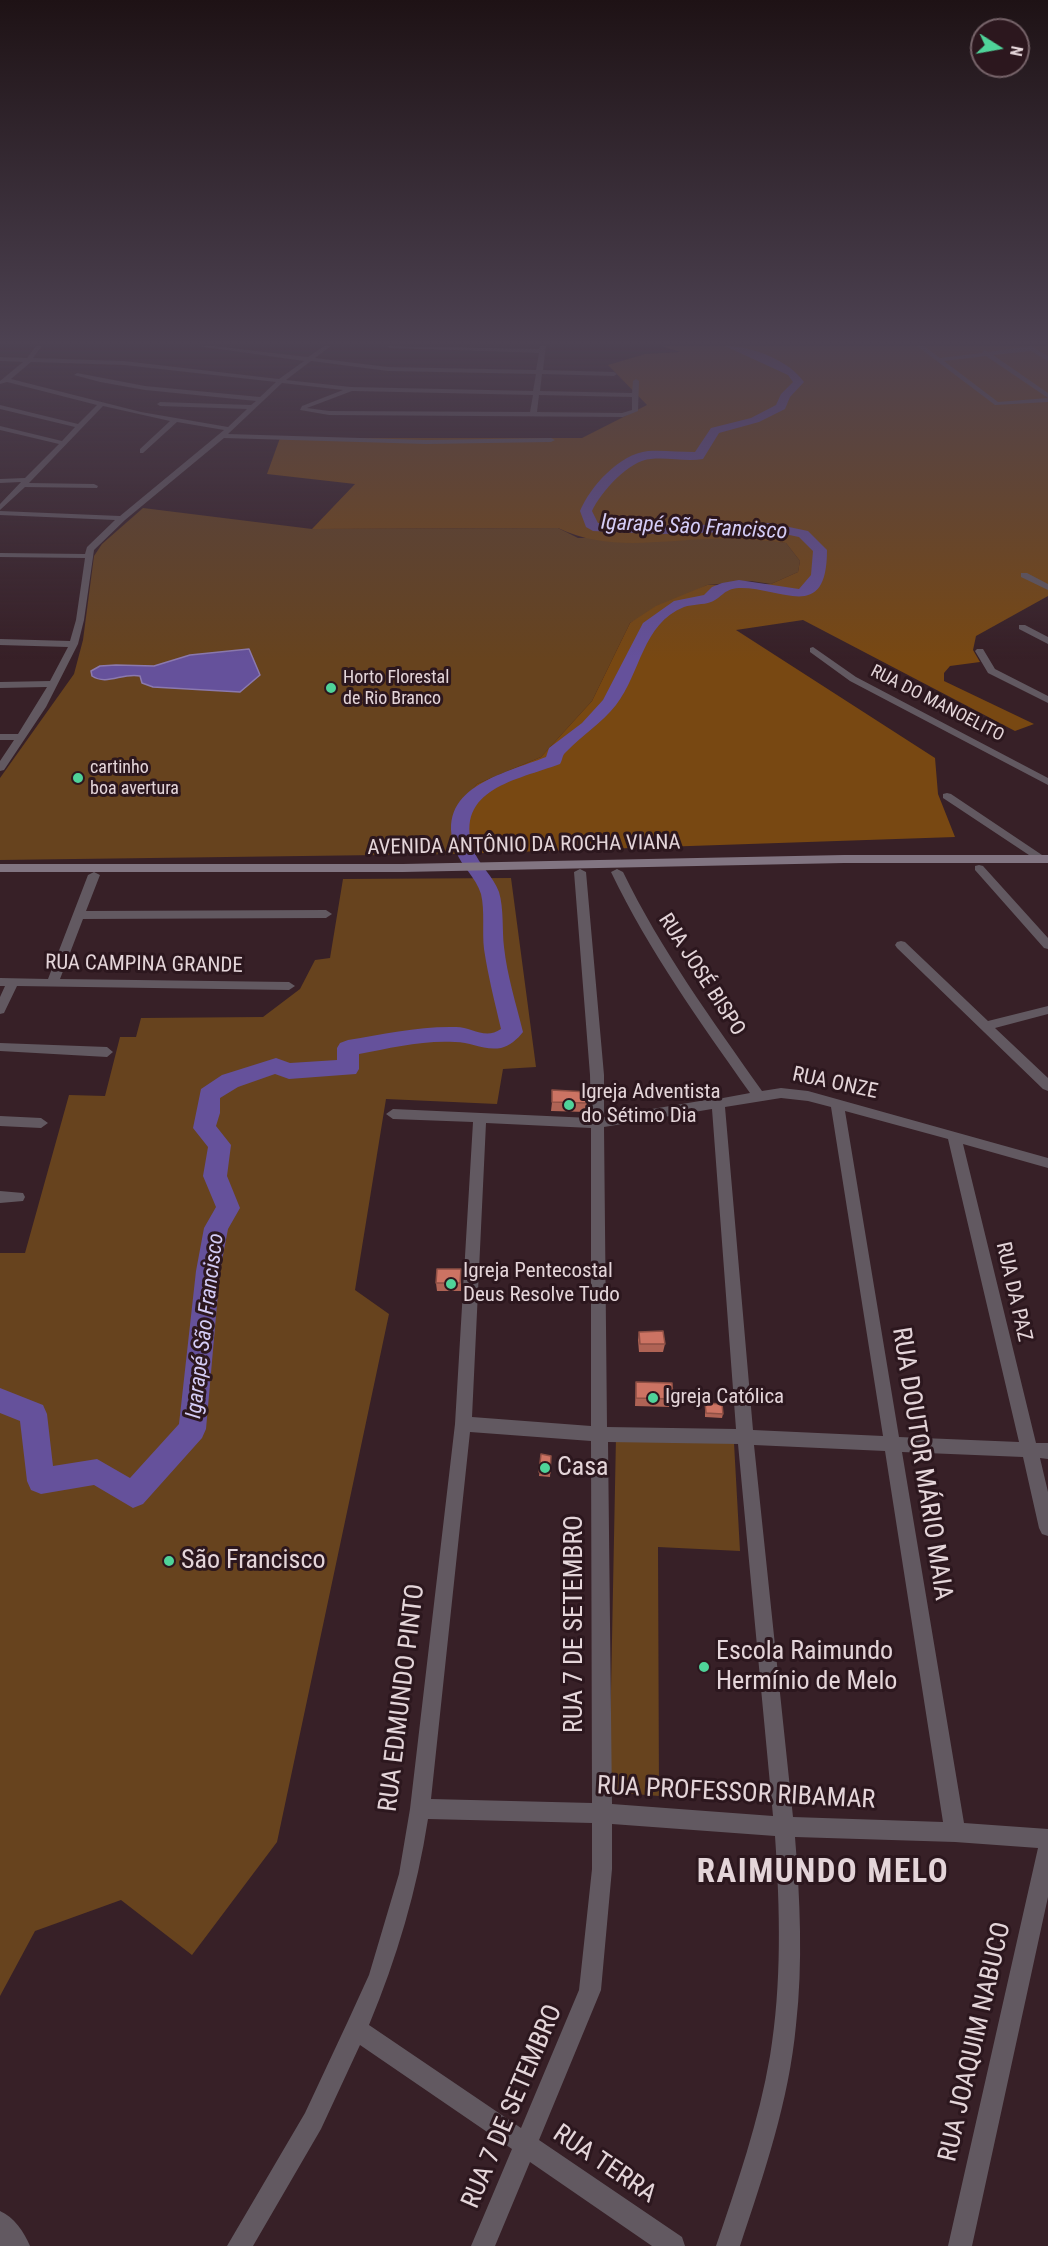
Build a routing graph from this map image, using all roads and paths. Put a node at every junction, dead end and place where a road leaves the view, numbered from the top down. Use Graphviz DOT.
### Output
graph roads {
  1 [pos="55,451"];
  2 [pos="204,451"];
  3 [pos="0,481"];
  4 [pos="23,482"];
  5 [pos="94,486"];
  6 [pos="0,508"];
  7 [pos="0,513"];
  8 [pos="122,518"];
  9 [pos="0,555"];
  10 [pos="88,556"];
  11 [pos="1024,575"];
  12 [pos="1048,587"];
  13 [pos="1022,627"];
  14 [pos="1048,641"];
  15 [pos="0,642"];
  16 [pos="74,644"];
  17 [pos="813,650"];
  18 [pos="980,651"];
  19 [pos="54,684"];
  20 [pos="0,685"];
  21 [pos="1048,700"];
  22 [pos="0,737"];
  23 [pos="20,737"];
  24 [pos="0,768"];
  25 [pos="1047,781"];
  26 [pos="947,796"];
  27 [pos="1046,862"];
  28 [pos="0,868"];
  29 [pos="979,868"];
  30 [pos="488,870"];
  31 [pos="402,871"];
  32 [pos="580,872"];
  33 [pos="617,872"];
  34 [pos="94,875"];
  35 [pos="0,877"];
  36 [pos="326,914"];
  37 [pos="79,915"];
  38 [pos="901,945"];
  39 [pos="1048,945"];
  40 [pos="0,982"];
  41 [pos="13,982"];
  42 [pos="52,983"];
  43 [pos="288,986"];
  44 [pos="0,1010"];
  45 [pos="1048,1010"];
  46 [pos="984,1026"];
  47 [pos="0,1047"];
  48 [pos="108,1052"];
  49 [pos="1048,1086"];
  50 [pos="758,1095"];
  51 [pos="718,1101"];
  52 [pos="837,1104"];
  53 [pos="393,1114"];
  54 [pos="480,1118"];
  55 [pos="0,1121"];
  56 [pos="41,1123"];
  57 [pos="598,1123"];
  58 [pos="954,1135"];
  59 [pos="1048,1163"];
  60 [pos="0,1197"];
  61 [pos="18,1197"];
  62 [pos="463,1424"];
  63 [pos="601,1434"];
  64 [pos="744,1437"];
  65 [pos="892,1445"];
  66 [pos="1048,1451"];
  67 [pos="1029,1452"];
  68 [pos="1048,1528"];
  69 [pos="420,1809"];
  70 [pos="600,1813"];
  71 [pos="784,1827"];
  72 [pos="955,1832"];
  73 [pos="1048,1839"];
  74 [pos="1048,1850"];
  75 [pos="356,2029"];
  76 [pos="524,2146"];
  77 [pos="0,2224"];
  78 [pos="17,2246"];
  79 [pos="239,2246"];
  80 [pos="483,2246"];
  81 [pos="673,2246"];
  82 [pos="728,2246"];
  83 [pos="960,2246"];
  1 -- 4 [label="street"];
  2 -- 8 [label="street"];
  3 -- 4 [label="street"];
  4 -- 5 [label="street"];
  4 -- 6 [label="street"];
  7 -- 8 [label="street"];
  8 -- 10 [label="street"];
  9 -- 10 [label="street"];
  10 -- 16 [label="street"];
  11 -- 12 [label="street"];
  13 -- 14 [label="street"];
  15 -- 16 [label="street"];
  16 -- 19 [label="street"];
  17 -- 25 [label="street, RUA DO MANOELITO"];
  18 -- 21 [label="street"];
  19 -- 20 [label="street"];
  19 -- 23 [label="street"];
  22 -- 23 [label="street"];
  23 -- 24 [label="street"];
  26 -- 27 [label="street"];
  27 -- 29 [label="main road, AVENIDA ANTÔNIO DA ROCHA VIANA"];
  27 -- 30 [label="main road, AVENIDA ANTÔNIO DA ROCHA VIANA"];
  28 -- 31 [label="main road, AVENIDA ANTÔNIO DA ROCHA VIANA"];
  29 -- 33 [label="main road, AVENIDA ANTÔNIO DA ROCHA VIANA"];
  29 -- 39 [label="street"];
  30 -- 31 [label="main road, AVENIDA ANTÔNIO DA ROCHA VIANA"];
  30 -- 32 [label="main road, AVENIDA ANTÔNIO DA ROCHA VIANA"];
  31 -- 34 [label="main road, AVENIDA ANTÔNIO DA ROCHA VIANA"];
  32 -- 33 [label="main road, AVENIDA ANTÔNIO DA ROCHA VIANA"];
  32 -- 57 [label="street, RUA 7 DE SETEMBRO"];
  33 -- 50 [label="street, RUA JOSÉ BISPO"];
  34 -- 35 [label="main road, AVENIDA ANTÔNIO DA ROCHA VIANA"];
  34 -- 37 [label="street"];
  36 -- 37 [label="street"];
  37 -- 42 [label="street"];
  38 -- 46 [label="street"];
  40 -- 41 [label="street, RUA CAMPINA GRANDE"];
  41 -- 42 [label="street, RUA CAMPINA GRANDE"];
  41 -- 44 [label="street"];
  42 -- 43 [label="street, RUA CAMPINA GRANDE"];
  45 -- 46 [label="street"];
  46 -- 49 [label="street"];
  47 -- 48 [label="street"];
  50 -- 51 [label="street, RUA ONZE"];
  50 -- 52 [label="street, RUA ONZE"];
  51 -- 57 [label="street, RUA ONZE"];
  51 -- 64 [label="street"];
  52 -- 58 [label="street, RUA ONZE"];
  52 -- 65 [label="street, RUA DOUTOR MÁRIO MAIA"];
  53 -- 54 [label="street, RUA ONZE"];
  54 -- 57 [label="street, RUA ONZE"];
  54 -- 62 [label="street, RUA EDMUNDO PINTO"];
  55 -- 56 [label="street"];
  57 -- 63 [label="street, RUA 7 DE SETEMBRO"];
  58 -- 59 [label="street, RUA ONZE"];
  58 -- 67 [label="street, RUA DA PAZ"];
  60 -- 61 [label="street"];
  62 -- 63 [label="street"];
  62 -- 69 [label="street, RUA EDMUNDO PINTO"];
  63 -- 64 [label="street"];
  63 -- 70 [label="street, RUA 7 DE SETEMBRO"];
  64 -- 65 [label="street"];
  64 -- 71 [label="street"];
  65 -- 67 [label="street"];
  65 -- 72 [label="street, RUA DOUTOR MÁRIO MAIA"];
  66 -- 67 [label="street"];
  67 -- 68 [label="street, RUA DA PAZ"];
  69 -- 70 [label="street, RUA PROFESSOR RIBAMAR"];
  69 -- 75 [label="street, RUA EDMUNDO PINTO"];
  70 -- 71 [label="street, RUA PROFESSOR RIBAMAR"];
  70 -- 76 [label="street, RUA 7 DE SETEMBRO"];
  71 -- 72 [label="street, RUA PROFESSOR RIBAMAR"];
  71 -- 82 [label="street"];
  72 -- 73 [label="street, RUA PROFESSOR RIBAMAR"];
  74 -- 83 [label="street, RUA JOAQUIM NABUCO"];
  75 -- 76 [label="street, RUA TERRA"];
  75 -- 79 [label="street, RUA EDMUNDO PINTO"];
  76 -- 80 [label="street, RUA 7 DE SETEMBRO"];
  76 -- 81 [label="street, RUA TERRA"];
  77 -- 78 [label="street"];
}
